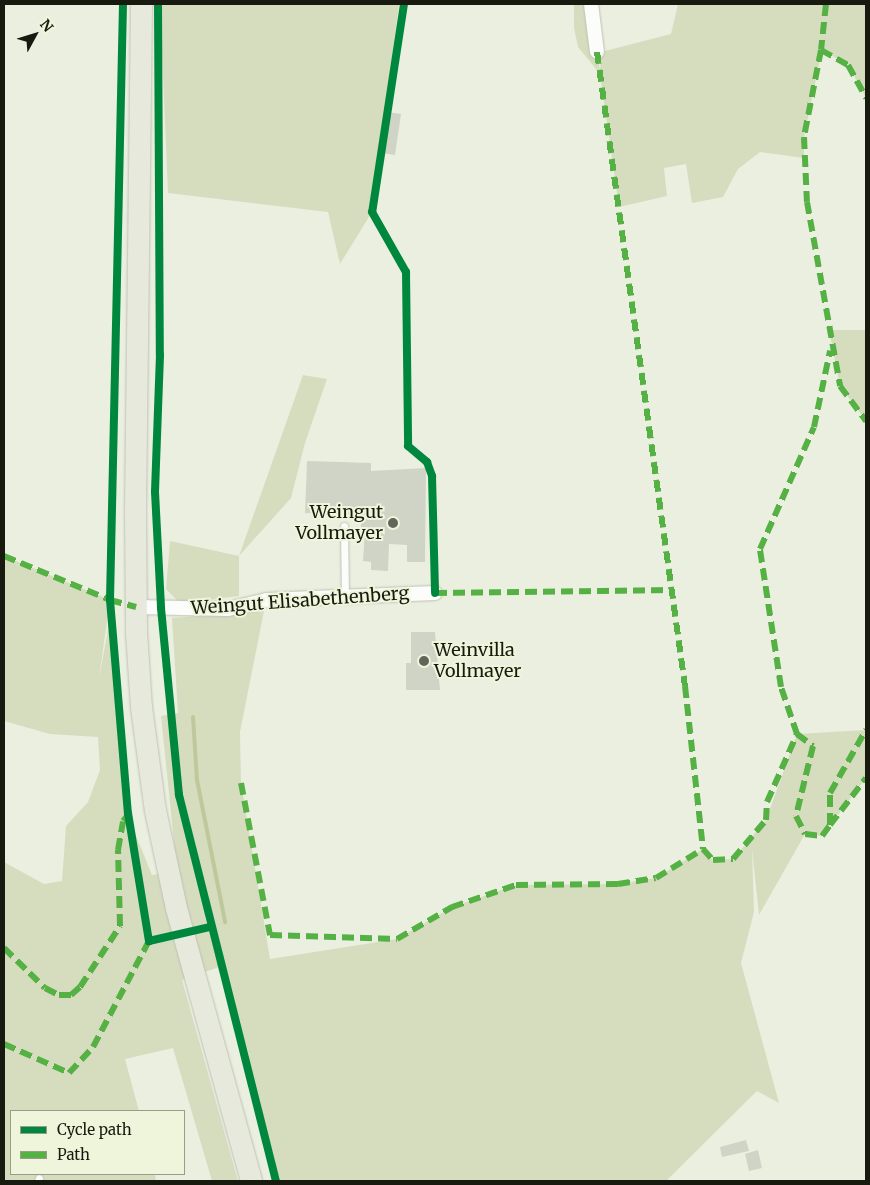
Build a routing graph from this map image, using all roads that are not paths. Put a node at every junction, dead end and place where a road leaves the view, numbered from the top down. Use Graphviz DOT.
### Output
graph roads {
  1 [pos="141,4"];
  2 [pos="591,4"];
  3 [pos="597,52"];
  4 [pos="344,526"];
  5 [pos="435,593"];
  6 [pos="345,597"];
  7 [pos="136,607"];
  8 [pos="252,1181"];
  1 -- 7 [label="main road"];
  2 -- 3 [label="street"];
  4 -- 6 [label="lane"];
  5 -- 6 [label="street, Weingut Elisabethenberg"];
  6 -- 7 [label="street, Weingut Elisabethenberg"];
  7 -- 8 [label="main road"];
}
